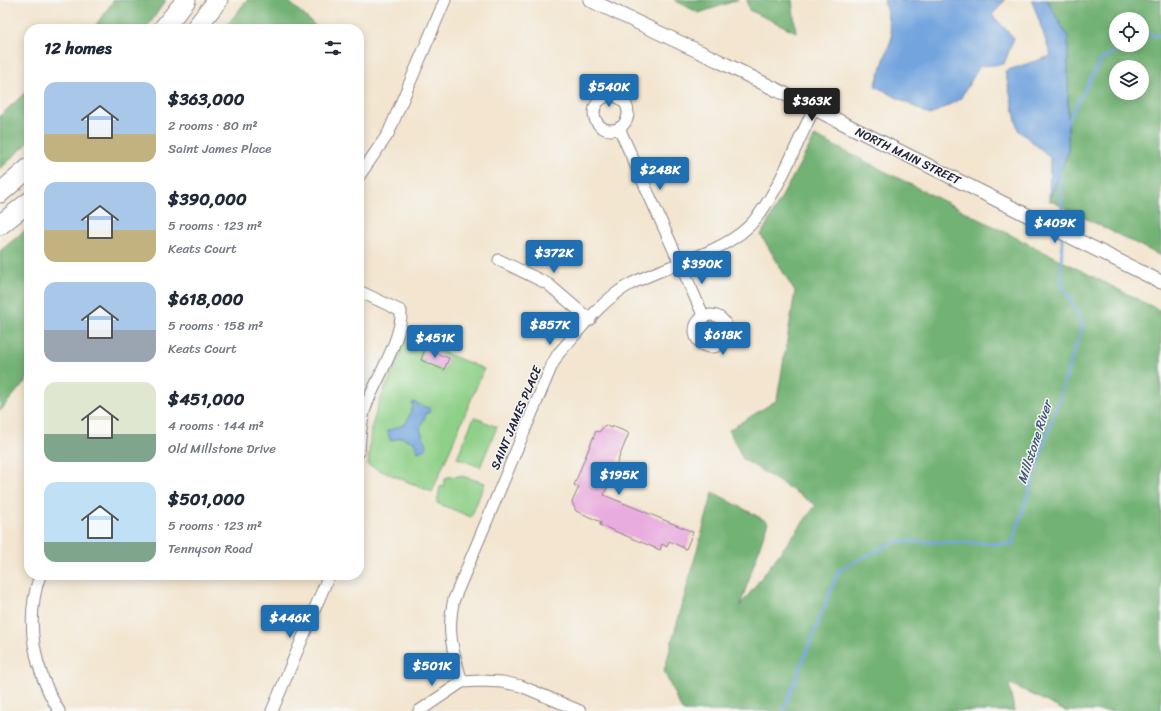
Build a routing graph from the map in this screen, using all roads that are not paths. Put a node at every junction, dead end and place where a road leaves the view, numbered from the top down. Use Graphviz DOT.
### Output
graph roads {
  1 [pos="186,0"];
  2 [pos="218,0"];
  3 [pos="445,0"];
  4 [pos="590,0"];
  5 [pos="167,24"];
  6 [pos="200,24"];
  7 [pos="814,109"];
  8 [pos="619,128"];
  9 [pos="364,169"];
  10 [pos="24,172"];
  11 [pos="0,193"];
  12 [pos="24,206"];
  13 [pos="0,225"];
  14 [pos="499,260"];
  15 [pos="680,263"];
  16 [pos="1161,282"];
  17 [pos="364,293"];
  18 [pos="704,317"];
  19 [pos="590,320"];
  20 [pos="364,415"];
  21 [pos="39,580"];
  22 [pos="327,580"];
  23 [pos="462,682"];
  24 [pos="59,711"];
  25 [pos="272,711"];
  26 [pos="419,711"];
  27 [pos="580,711"];
  1 -- 5 [label="highway"];
  2 -- 6 [label="highway"];
  3 -- 9 [label="street"];
  4 -- 7 [label="street, NORTH MAIN STREET"];
  7 -- 15 [label="street, SAINT JAMES PLACE"];
  7 -- 16 [label="street, NORTH MAIN STREET"];
  8 -- 15 [label="street"];
  10 -- 11 [label="highway"];
  12 -- 13 [label="highway"];
  14 -- 19 [label="street"];
  15 -- 18 [label="street"];
  15 -- 19 [label="street, SAINT JAMES PLACE"];
  17 -- 20 [label="street"];
  19 -- 23 [label="street, SAINT JAMES PLACE"];
  21 -- 24 [label="street"];
  22 -- 25 [label="street"];
  23 -- 26 [label="street"];
  23 -- 27 [label="street"];
}
